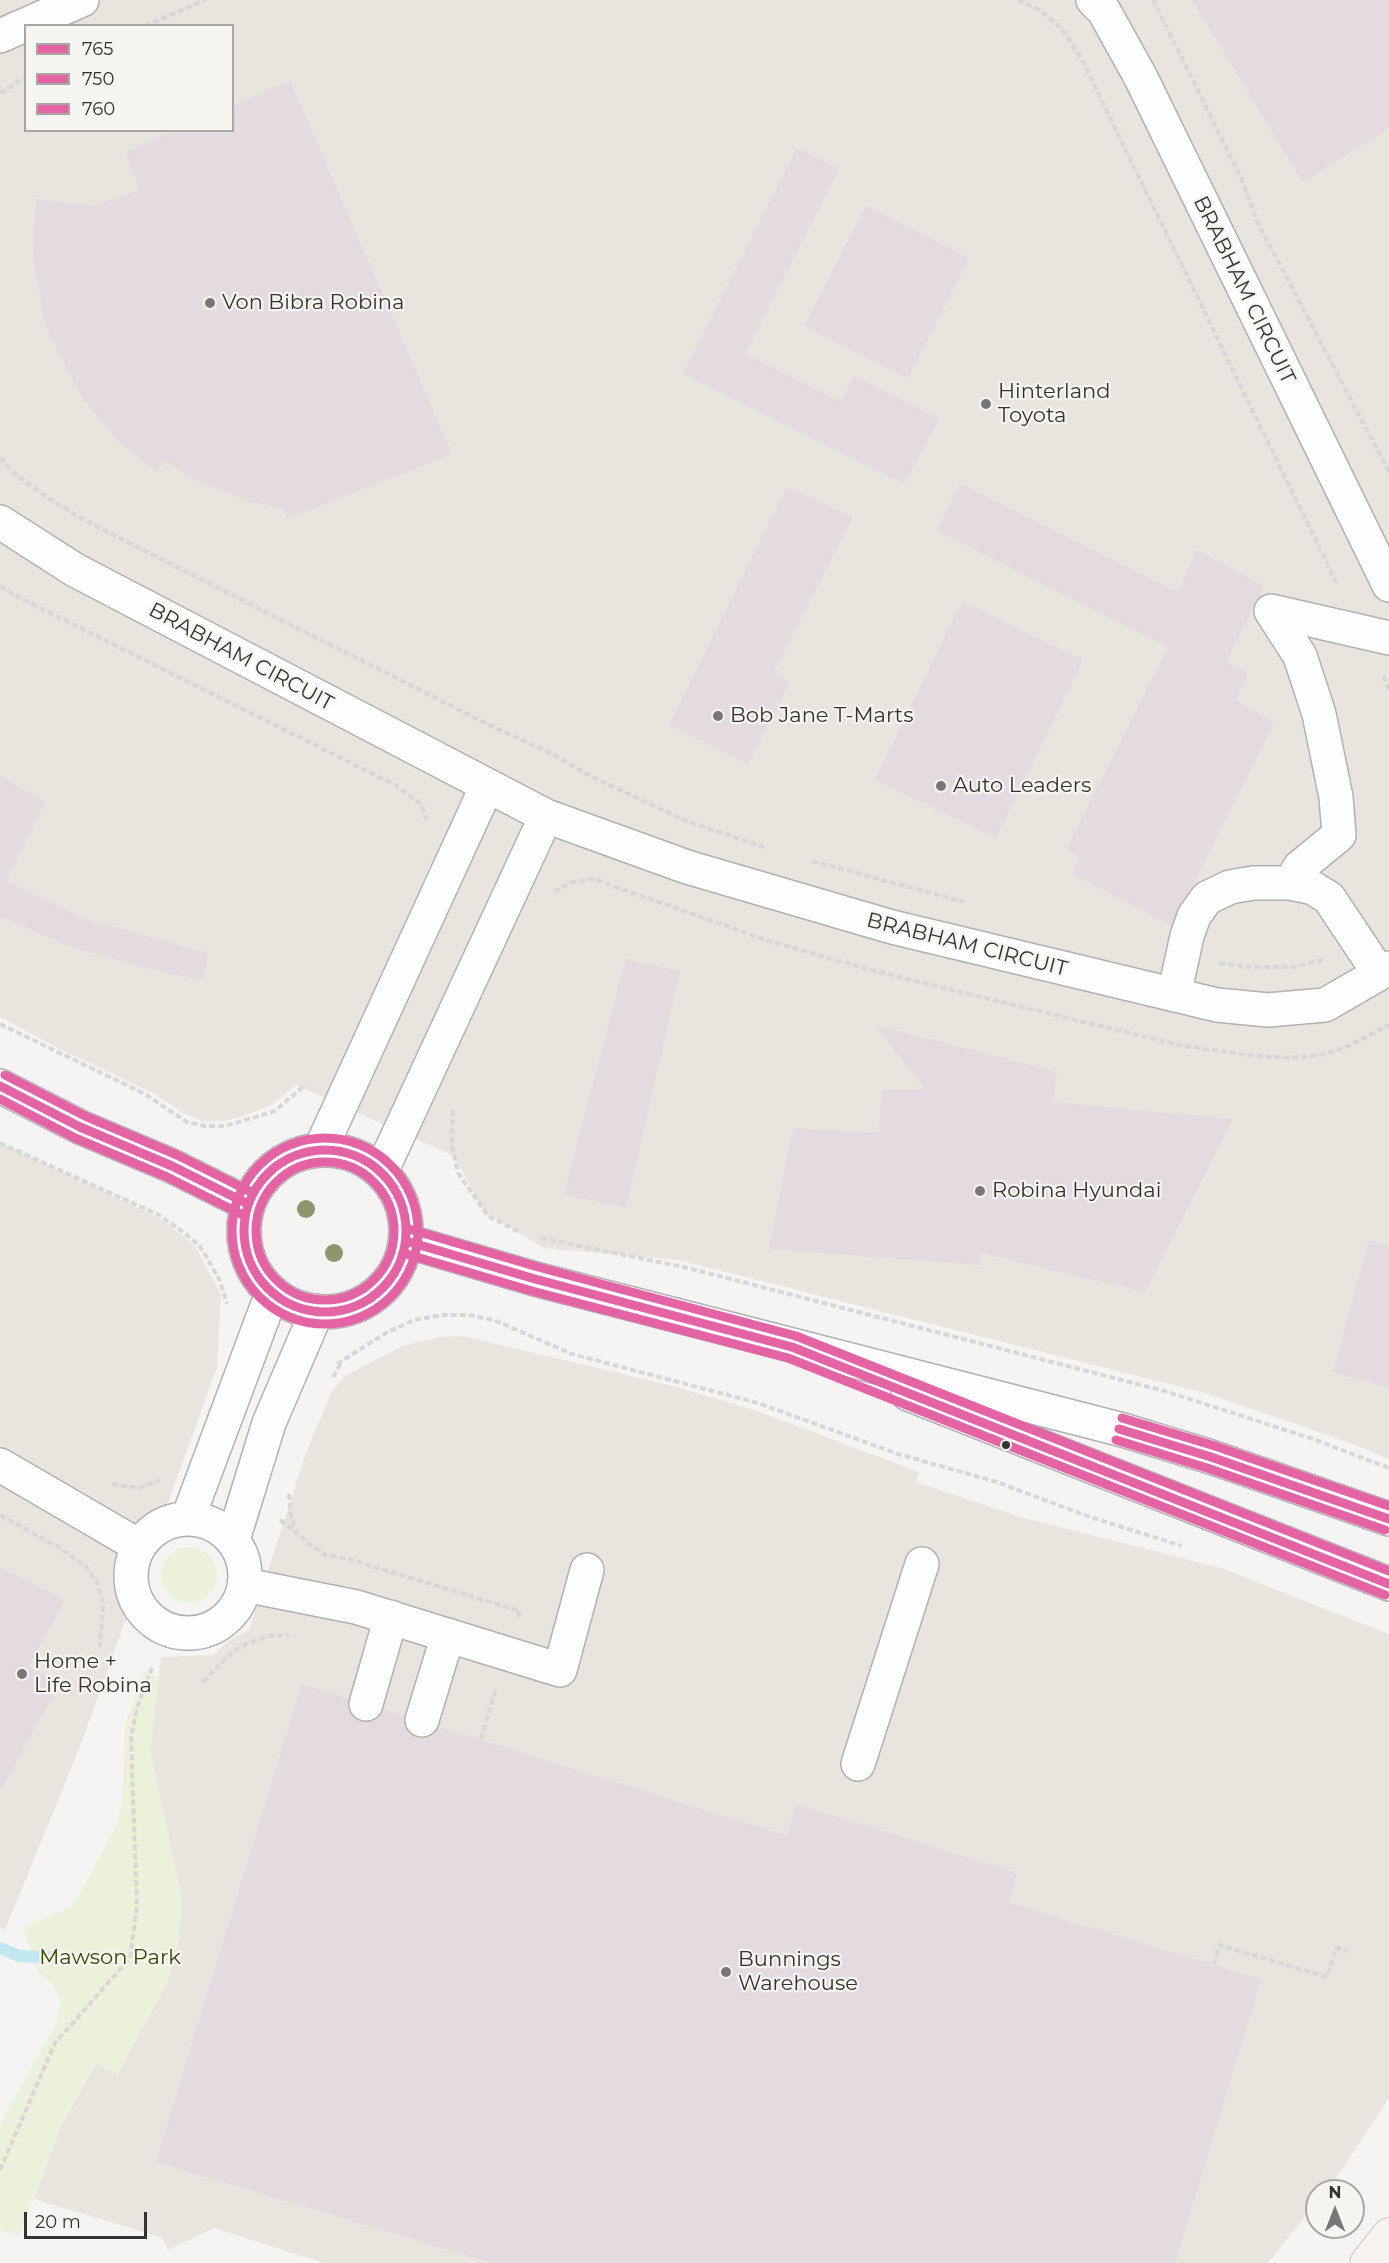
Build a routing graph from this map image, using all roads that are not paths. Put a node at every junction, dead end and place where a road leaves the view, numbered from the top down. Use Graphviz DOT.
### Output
graph roads {
  1 [pos="82,0"];
  2 [pos="1093,0"];
  3 [pos="27,24"];
  4 [pos="24,25"];
  5 [pos="0,36"];
  6 [pos="0,522"];
  7 [pos="1389,585"];
  8 [pos="1375,635"];
  9 [pos="487,786"];
  10 [pos="546,816"];
  11 [pos="1290,883"];
  12 [pos="1384,971"];
  13 [pos="1174,995"];
  14 [pos="0,1086"];
  15 [pos="320,1150"];
  16 [pos="381,1172"];
  17 [pos="248,1204"];
  18 [pos="406,1241"];
  19 [pos="272,1293"];
  20 [pos="317,1311"];
  21 [pos="792,1347"];
  22 [pos="0,1465"];
  23 [pos="188,1518"];
  24 [pos="1389,1519"];
  25 [pos="233,1540"];
  26 [pos="139,1546"];
  27 [pos="922,1563"];
  28 [pos="587,1570"];
  29 [pos="1389,1584"];
  30 [pos="245,1585"];
  31 [pos="391,1617"];
  32 [pos="448,1635"];
  33 [pos="366,1704"];
  34 [pos="422,1720"];
  35 [pos="858,1764"];
  36 [pos="1389,2235"];
  37 [pos="1367,2263"];
  1 -- 3 [label="street"];
  2 -- 7 [label="street, BRABHAM CIRCUIT"];
  4 -- 5 [label="street"];
  6 -- 9 [label="street, BRABHAM CIRCUIT"];
  8 -- 11 [label="street"];
  9 -- 10 [label="street, BRABHAM CIRCUIT"];
  9 -- 15 [label="street"];
  10 -- 13 [label="street, BRABHAM CIRCUIT"];
  10 -- 16 [label="street"];
  11 -- 12 [label="street"];
  11 -- 13 [label="street"];
  12 -- 13 [label="street, BRABHAM CIRCUIT"];
  14 -- 17 [label="street"];
  15 -- 16 [label="street"];
  15 -- 17 [label="street"];
  16 -- 18 [label="street"];
  17 -- 19 [label="street"];
  18 -- 20 [label="street"];
  18 -- 21 [label="street"];
  19 -- 20 [label="street"];
  19 -- 23 [label="street"];
  20 -- 25 [label="street"];
  21 -- 24 [label="street"];
  21 -- 29 [label="street"];
  22 -- 26 [label="street"];
  23 -- 25 [label="street"];
  23 -- 26 [label="street"];
  25 -- 30 [label="street"];
  26 -- 30 [label="street"];
  27 -- 35 [label="street"];
  28 -- 32 [label="street"];
  30 -- 31 [label="street"];
  31 -- 32 [label="street"];
  31 -- 33 [label="street"];
  32 -- 34 [label="street"];
  36 -- 37 [label="main road"];
}
